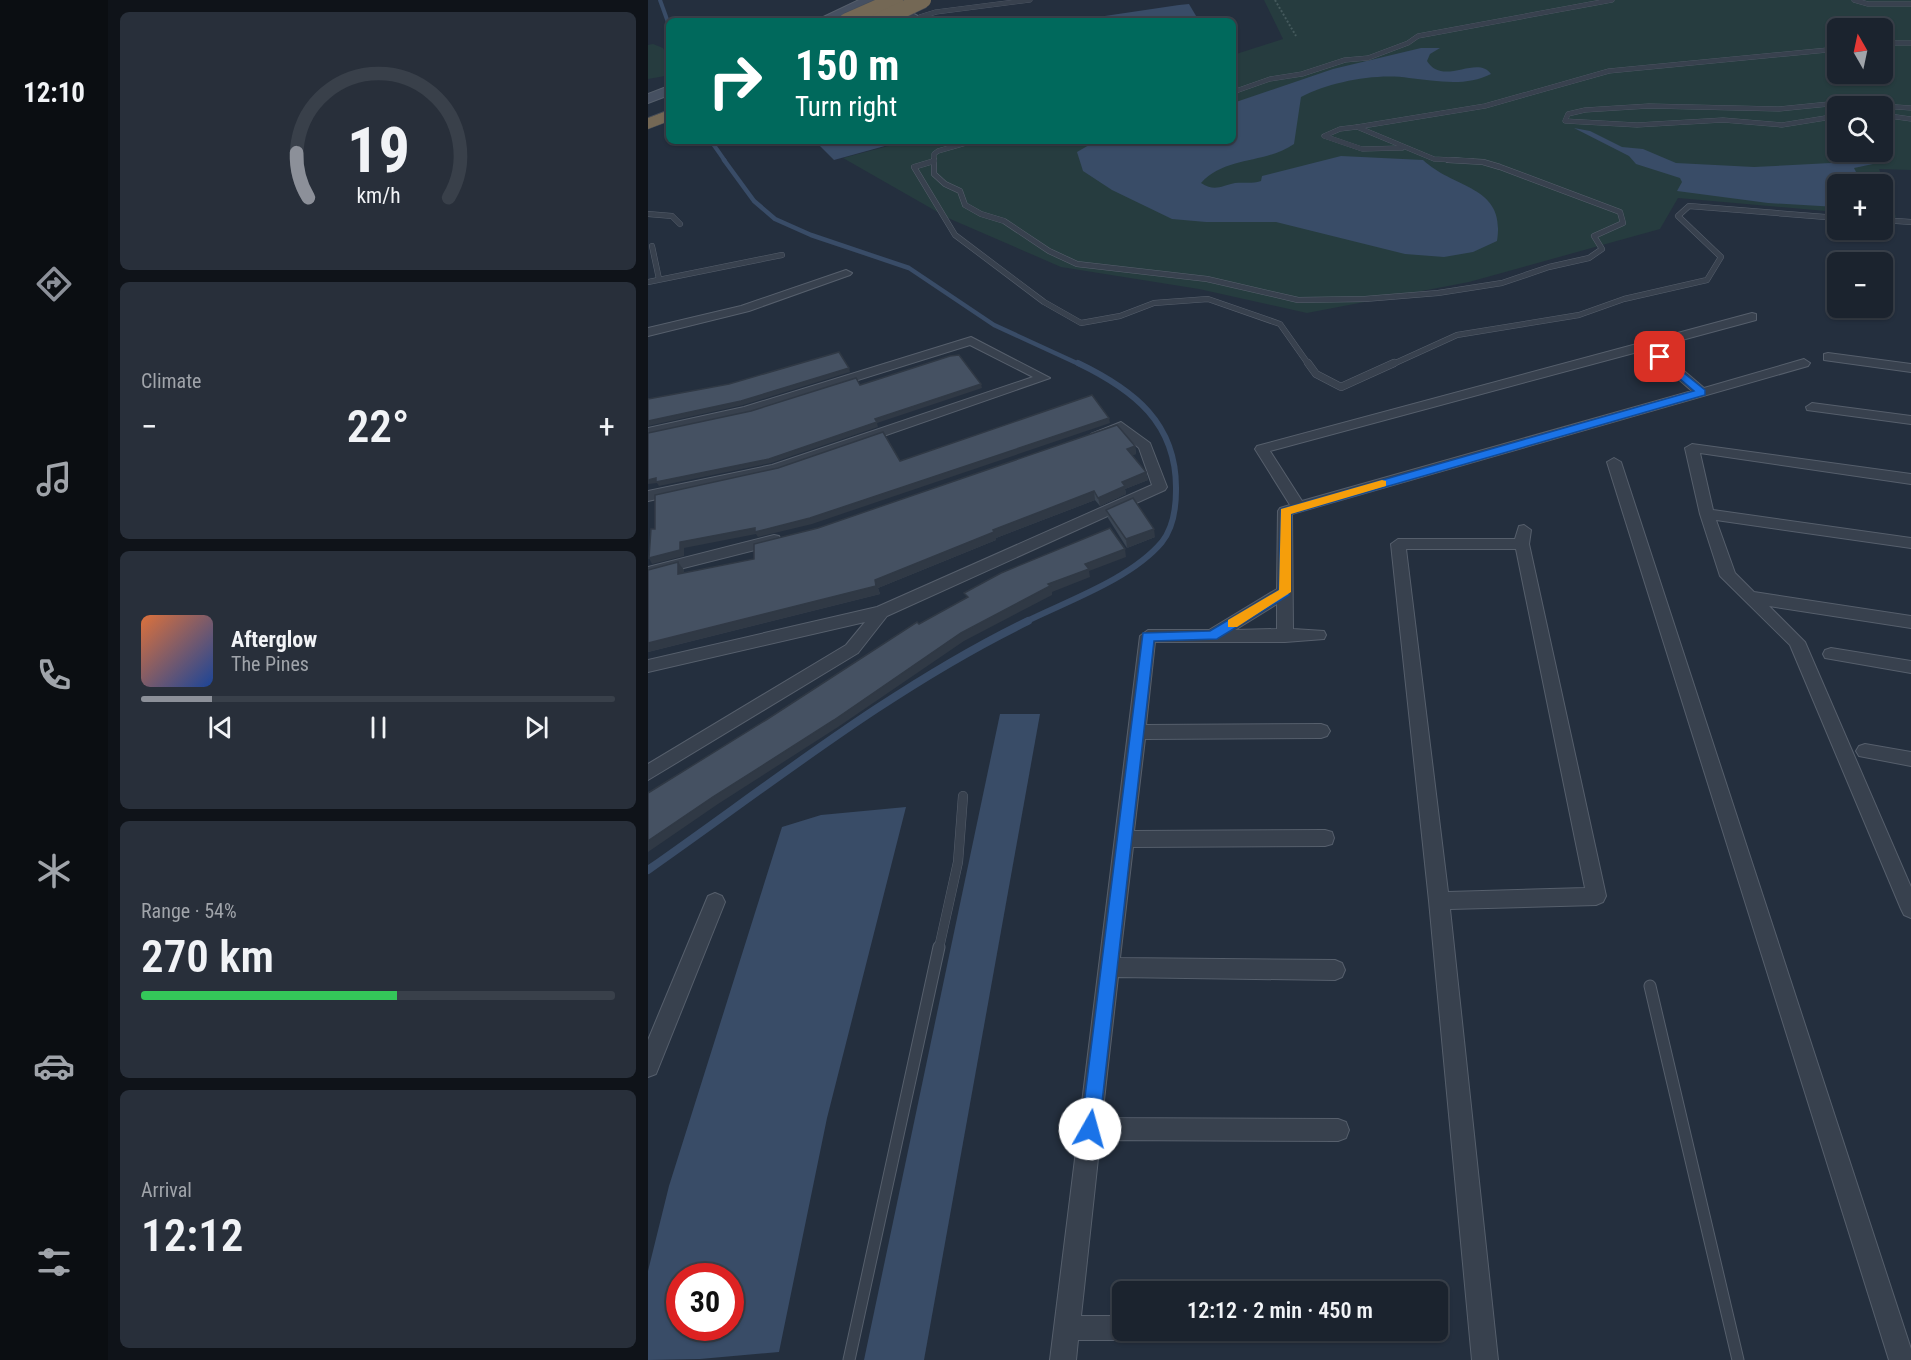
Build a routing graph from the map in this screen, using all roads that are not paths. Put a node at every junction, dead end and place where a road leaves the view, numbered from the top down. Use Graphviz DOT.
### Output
graph roads {
  1 [pos="869,0"];
  2 [pos="895,0"];
  3 [pos="923,0"];
  4 [pos="1030,0"];
  5 [pos="1612,0"];
  6 [pos="1854,0"];
  7 [pos="1911,4"];
  8 [pos="828,18"];
  9 [pos="854,18"];
  10 [pos="885,18"];
  11 [pos="923,18"];
  12 [pos="1911,43"];
  13 [pos="1893,44"];
  14 [pos="1827,50"];
  15 [pos="1236,91"];
  16 [pos="1827,104"];
  17 [pos="1893,107"];
  18 [pos="1911,108"];
  19 [pos="666,116"];
  20 [pos="1893,117"];
  21 [pos="1827,118"];
  22 [pos="1911,119"];
  23 [pos="648,124"];
  24 [pos="1357,127"];
  25 [pos="965,144"];
  26 [pos="1405,147"];
  27 [pos="934,161"];
  28 [pos="648,214"];
  29 [pos="1827,217"];
  30 [pos="1893,221"];
  31 [pos="1911,222"];
  32 [pos="680,224"];
  33 [pos="652,246"];
  34 [pos="782,255"];
  35 [pos="846,273"];
  36 [pos="659,279"];
  37 [pos="648,282"];
  38 [pos="1752,317"];
  39 [pos="648,332"];
  40 [pos="1647,345"];
  41 [pos="1828,357"];
  42 [pos="1804,363"];
  43 [pos="1911,368"];
  44 [pos="1701,392"];
  45 [pos="1812,407"];
  46 [pos="1911,420"];
  47 [pos="648,432"];
  48 [pos="1087,437"];
  49 [pos="1614,462"];
  50 [pos="1911,479"];
  51 [pos="648,496"];
  52 [pos="1299,507"];
  53 [pos="1707,514"];
  54 [pos="793,535"];
  55 [pos="1911,543"];
  56 [pos="648,572"];
  57 [pos="1285,592"];
  58 [pos="1750,597"];
  59 [pos="881,612"];
  60 [pos="1911,622"];
  61 [pos="1318,635"];
  62 [pos="1212,636"];
  63 [pos="1285,636"];
  64 [pos="1831,654"];
  65 [pos="648,666"];
  66 [pos="1911,667"];
  67 [pos="1321,731"];
  68 [pos="1136,732"];
  69 [pos="1865,751"];
  70 [pos="1911,759"];
  71 [pos="648,773"];
  72 [pos="963,796"];
  73 [pos="1325,838"];
  74 [pos="1124,839"];
  75 [pos="1439,901"];
  76 [pos="715,902"];
  77 [pos="1911,909"];
  78 [pos="1109,967"];
  79 [pos="1335,970"];
  80 [pos="1650,986"];
  81 [pos="648,1065"];
  82 [pos="1090,1129"];
  83 [pos="1338,1130"];
  84 [pos="1067,1328"];
  85 [pos="1112,1328"];
  86 [pos="849,1360"];
  87 [pos="1063,1360"];
  88 [pos="1485,1360"];
  89 [pos="1738,1360"];
  90 [pos="1902,1360"];
  1 -- 8 [label="main road"];
  2 -- 9 [label="highway, bridge"];
  3 -- 10 [label="highway, bridge"];
  4 -- 11 [label="lane"];
  5 -- 15 [label="lane"];
  6 -- 7 [label="lane"];
  12 -- 13 [label="lane"];
  14 -- 24 [label="lane"];
  16 -- 21 [label="lane"];
  17 -- 18 [label="lane"];
  19 -- 23 [label="highway"];
  20 -- 22 [label="lane"];
  24 -- 26 [label="lane"];
  24 -- 26 [label="lane"];
  25 -- 27 [label="lane"];
  26 -- 27 [label="lane"];
  27 -- 29 [label="lane"];
  28 -- 32 [label="lane"];
  30 -- 31 [label="lane"];
  33 -- 36 [label="lane"];
  34 -- 36 [label="lane"];
  35 -- 39 [label="street"];
  36 -- 37 [label="lane"];
  38 -- 40 [label="street"];
  40 -- 44 [label="street"];
  40 -- 52 [label="street"];
  41 -- 43 [label="street"];
  42 -- 44 [label="street"];
  44 -- 52 [label="street"];
  45 -- 46 [label="street"];
  47 -- 51 [label="street"];
  48 -- 59 [label="street"];
  49 -- 90 [label="street"];
  50 -- 53 [label="street"];
  52 -- 57 [label="street"];
  53 -- 55 [label="street"];
  53 -- 58 [label="street"];
  54 -- 56 [label="street"];
  57 -- 62 [label="street"];
  57 -- 63 [label="street"];
  58 -- 60 [label="street"];
  58 -- 77 [label="street"];
  59 -- 65 [label="street"];
  59 -- 71 [label="street"];
  61 -- 63 [label="street"];
  62 -- 63 [label="street"];
  62 -- 68 [label="street"];
  64 -- 66 [label="street"];
  67 -- 68 [label="street"];
  68 -- 74 [label="street"];
  69 -- 70 [label="street"];
  72 -- 86 [label="lane"];
  73 -- 74 [label="street"];
  74 -- 78 [label="street"];
  75 -- 75 [label="street"];
  75 -- 88 [label="street"];
  76 -- 81 [label="street"];
  78 -- 79 [label="street"];
  78 -- 82 [label="street"];
  80 -- 89 [label="lane"];
  82 -- 83 [label="street"];
  82 -- 84 [label="street"];
  84 -- 85 [label="street"];
  84 -- 87 [label="street"];
}
